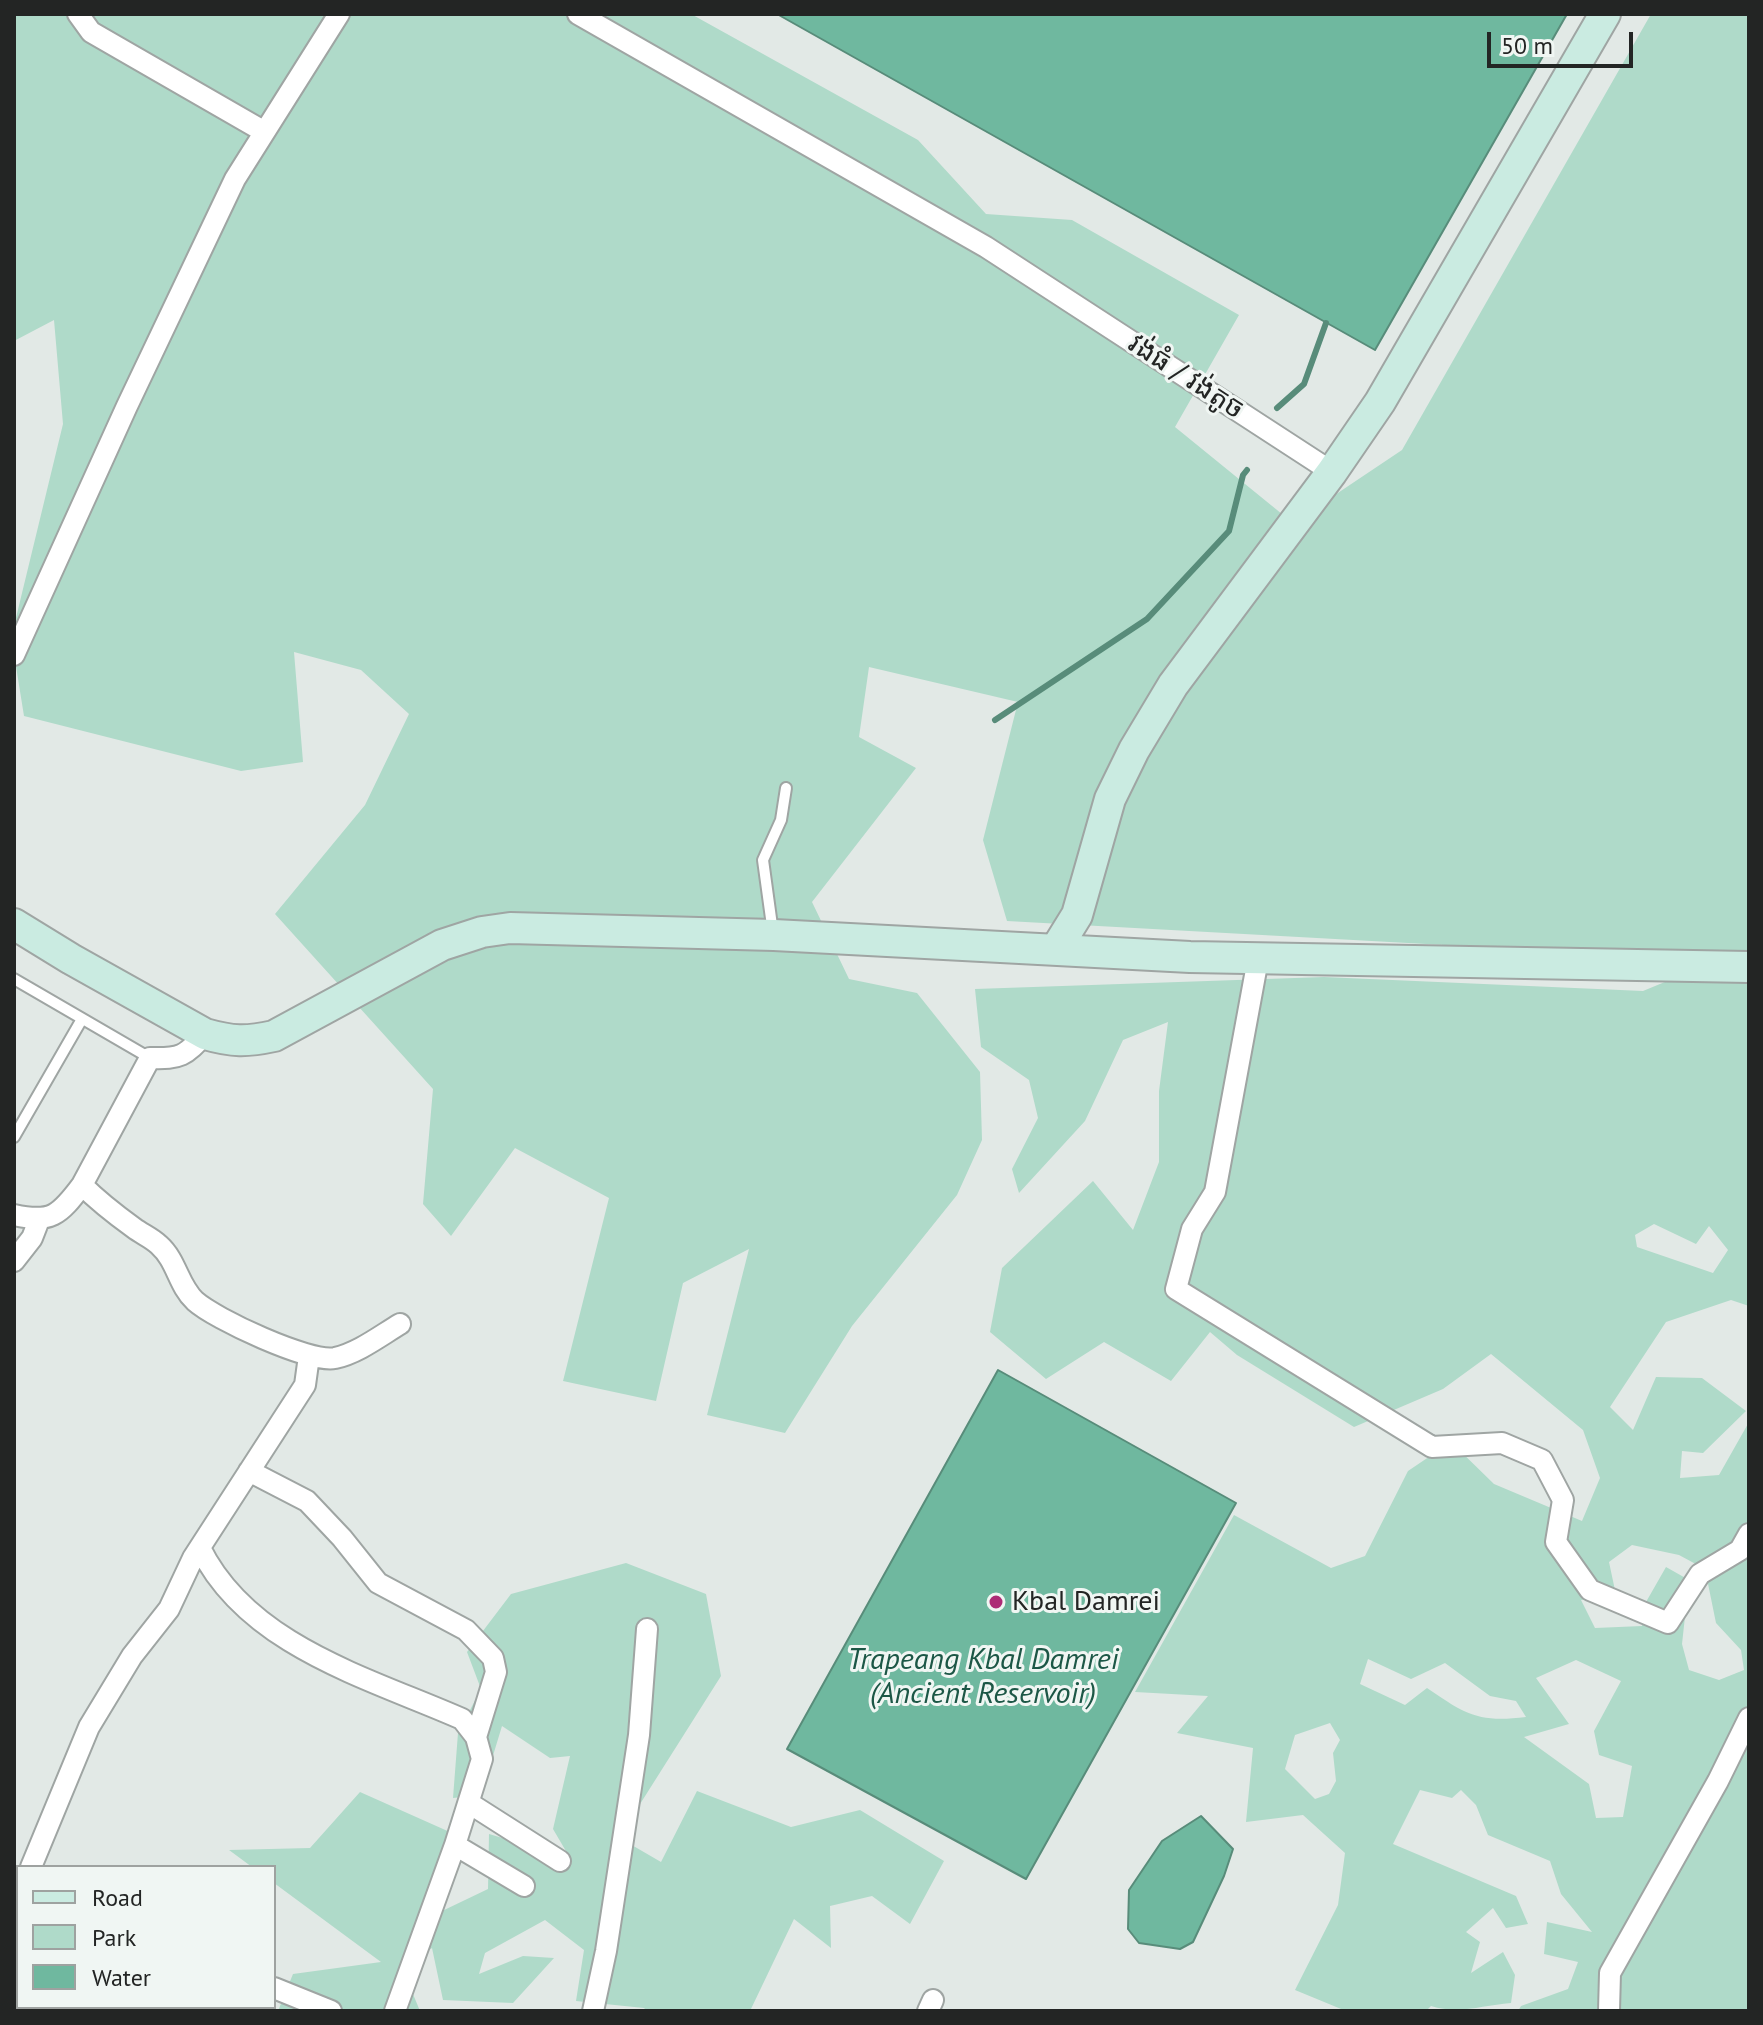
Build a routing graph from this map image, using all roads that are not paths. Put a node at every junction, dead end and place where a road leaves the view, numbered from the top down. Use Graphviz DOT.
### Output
graph roads {
  1 [pos="78,14"];
  2 [pos="339,14"];
  3 [pos="578,14"];
  4 [pos="1605,14"];
  5 [pos="263,131"];
  6 [pos="1332,472"];
  7 [pos="14,655"];
  8 [pos="786,788"];
  9 [pos="14,924"];
  10 [pos="774,935"];
  11 [pos="1056,949"];
  12 [pos="1258,959"];
  13 [pos="1749,967"];
  14 [pos="14,979"];
  15 [pos="82,1019"];
  16 [pos="205,1034"];
  17 [pos="150,1058"];
  18 [pos="14,1137"];
  19 [pos="82,1185"];
  20 [pos="14,1215"];
  21 [pos="39,1220"];
  22 [pos="14,1261"];
  23 [pos="400,1324"];
  24 [pos="309,1356"];
  25 [pos="249,1471"];
  26 [pos="1749,1534"];
  27 [pos="200,1548"];
  28 [pos="647,1629"];
  29 [pos="1749,1718"];
  30 [pos="476,1737"];
  31 [pos="469,1803"];
  32 [pos="455,1845"];
  33 [pos="560,1861"];
  34 [pos="32,1865"];
  35 [pos="524,1886"];
  36 [pos="276,1989"];
  37 [pos="331,2011"];
  38 [pos="395,2011"];
  39 [pos="593,2011"];
  40 [pos="1609,2011"];
  1 -- 5 [label="street"];
  2 -- 5 [label="street"];
  3 -- 6 [label="street, វង់ធំ / វង់តូច"];
  4 -- 6 [label="main road"];
  5 -- 7 [label="street"];
  6 -- 11 [label="main road"];
  8 -- 10 [label="lane"];
  9 -- 16 [label="main road"];
  10 -- 11 [label="main road"];
  10 -- 16 [label="main road"];
  11 -- 12 [label="main road"];
  12 -- 13 [label="main road"];
  12 -- 26 [label="street"];
  14 -- 15 [label="lane"];
  15 -- 17 [label="lane"];
  15 -- 18 [label="lane"];
  16 -- 17 [label="street"];
  17 -- 19 [label="street"];
  19 -- 21 [label="street"];
  19 -- 24 [label="street"];
  20 -- 21 [label="street"];
  21 -- 22 [label="street"];
  23 -- 24 [label="street"];
  24 -- 25 [label="street"];
  25 -- 27 [label="street"];
  25 -- 30 [label="street"];
  27 -- 30 [label="street"];
  27 -- 34 [label="street"];
  28 -- 39 [label="street"];
  29 -- 40 [label="street"];
  30 -- 31 [label="street"];
  31 -- 32 [label="street"];
  31 -- 33 [label="street"];
  32 -- 35 [label="street"];
  32 -- 38 [label="street"];
  36 -- 37 [label="street"];
}
